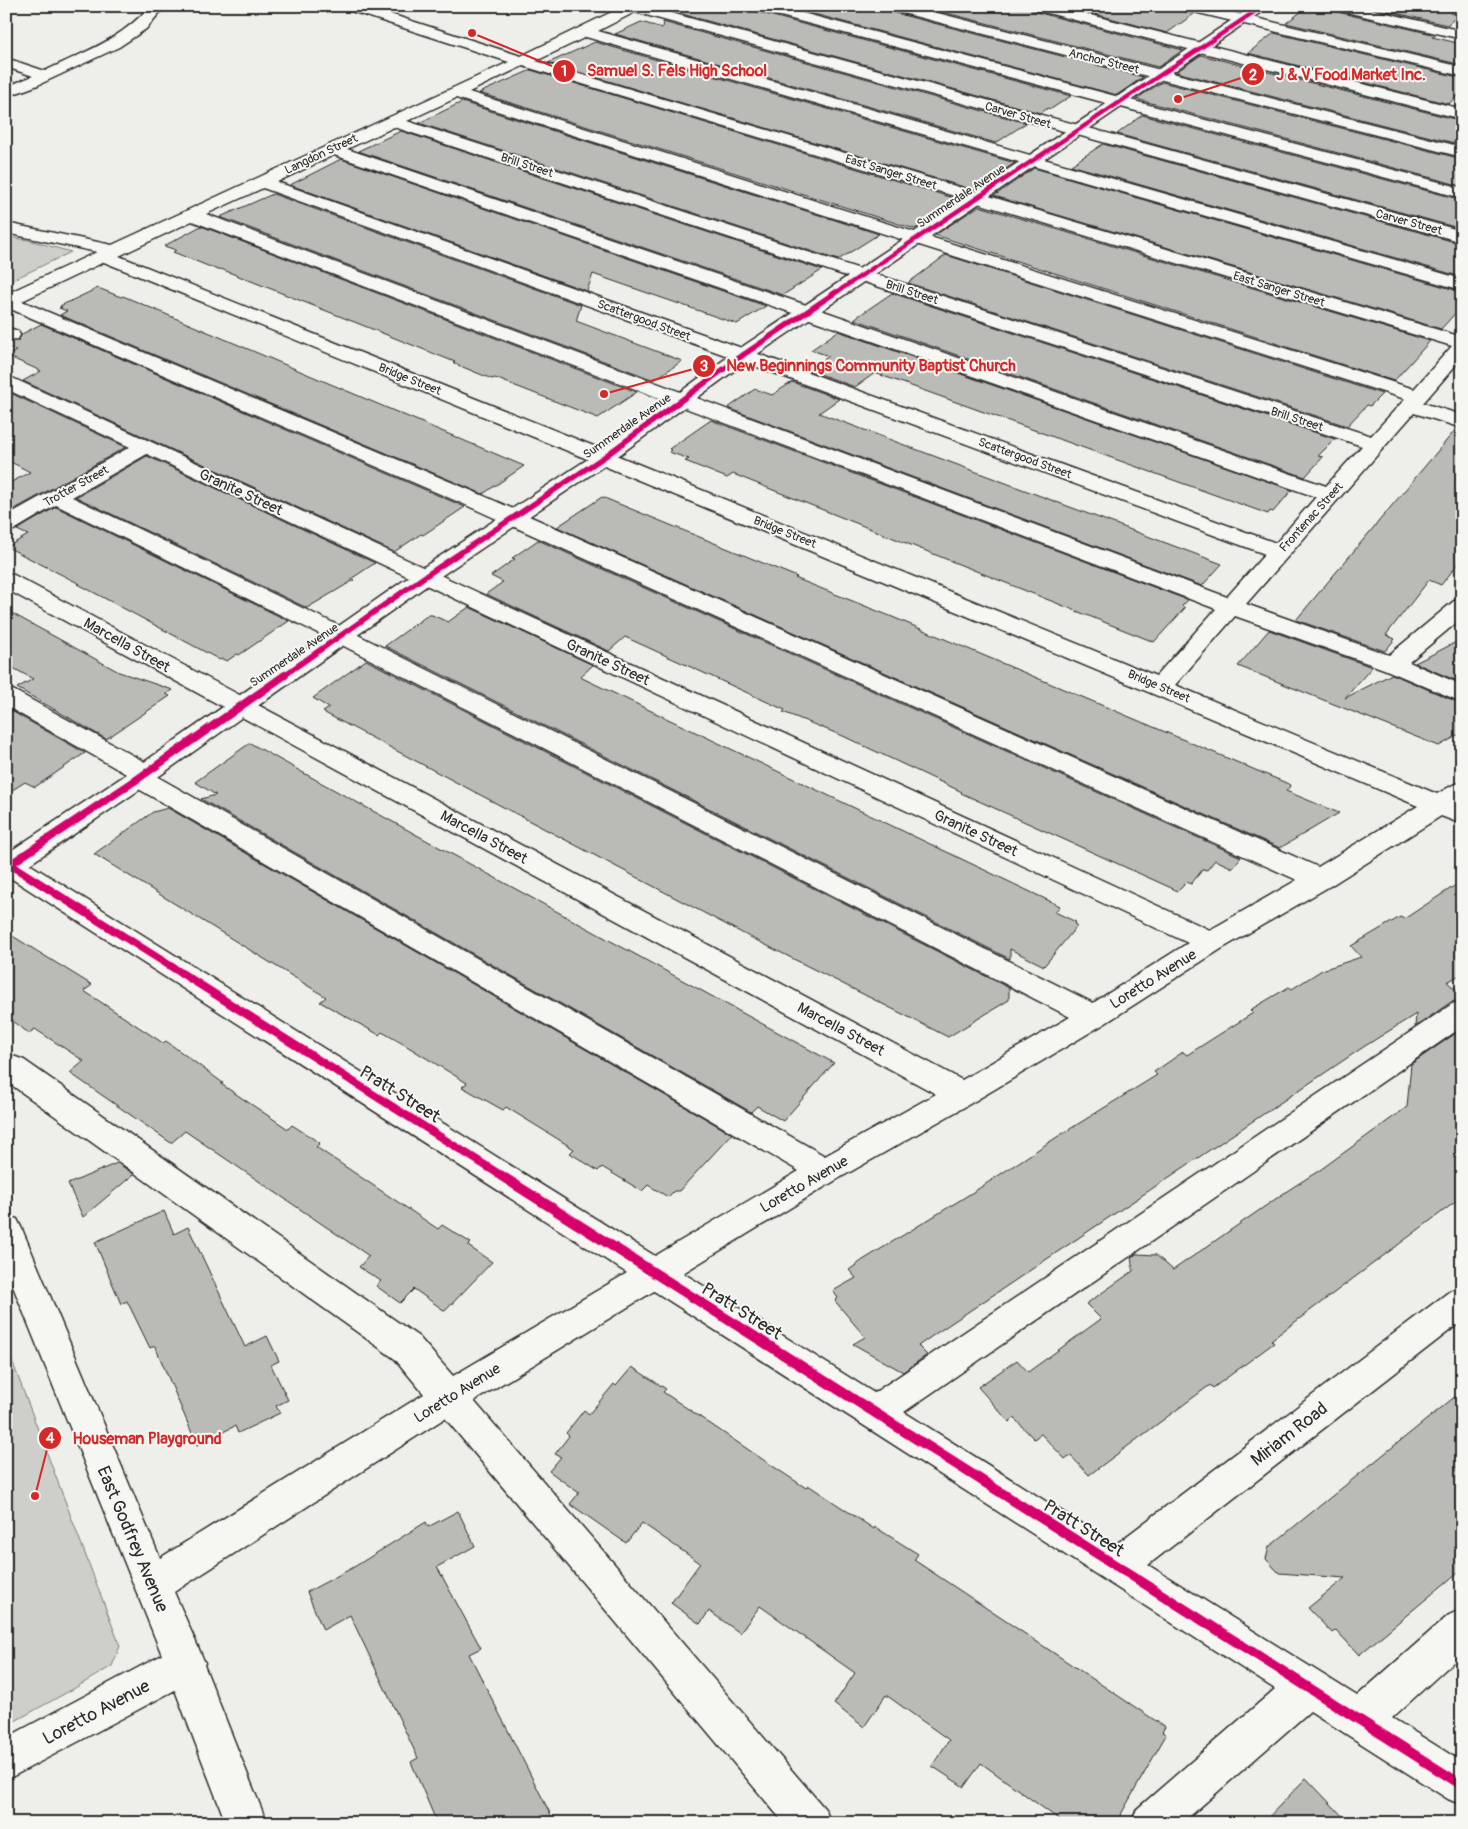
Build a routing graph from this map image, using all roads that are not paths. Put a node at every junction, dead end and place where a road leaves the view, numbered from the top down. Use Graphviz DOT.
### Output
graph roads {
  1 [pos="158,6"];
  2 [pos="350,6"];
  3 [pos="760,6"];
  4 [pos="892,6"];
  5 [pos="1037,6"];
  6 [pos="1186,6"];
  7 [pos="1263,6"];
  8 [pos="1338,6"];
  9 [pos="1457,6"];
  10 [pos="634,7"];
  11 [pos="1462,7"];
  12 [pos="1243,20"];
  13 [pos="585,32"];
  14 [pos="1462,34"];
  15 [pos="1203,47"];
  16 [pos="6,62"];
  17 [pos="521,62"];
  18 [pos="1462,72"];
  19 [pos="1159,75"];
  20 [pos="46,76"];
  21 [pos="6,92"];
  22 [pos="454,92"];
  23 [pos="1122,101"];
  24 [pos="1462,114"];
  25 [pos="392,120"];
  26 [pos="1076,131"];
  27 [pos="332,149"];
  28 [pos="1462,152"];
  29 [pos="1033,161"];
  30 [pos="262,182"];
  31 [pos="1462,192"];
  32 [pos="979,199"];
  33 [pos="192,215"];
  34 [pos="6,228"];
  35 [pos="1462,236"];
  36 [pos="919,238"];
  37 [pos="110,254"];
  38 [pos="862,275"];
  39 [pos="1462,285"];
  40 [pos="6,301"];
  41 [pos="808,312"];
  42 [pos="1462,345"];
  43 [pos="743,356"];
  44 [pos="6,381"];
  45 [pos="684,400"];
  46 [pos="1414,401"];
  47 [pos="1462,422"];
  48 [pos="1375,444"];
  49 [pos="145,447"];
  50 [pos="604,457"];
  51 [pos="1330,496"];
  52 [pos="56,497"];
  53 [pos="512,517"];
  54 [pos="6,525"];
  55 [pos="1280,552"];
  56 [pos="424,577"];
  57 [pos="6,580"];
  58 [pos="1462,606"];
  59 [pos="1230,607"];
  60 [pos="342,636"];
  61 [pos="1392,664"];
  62 [pos="1160,687"];
  63 [pos="1462,694"];
  64 [pos="6,696"];
  65 [pos="239,706"];
  66 [pos="142,775"];
  67 [pos="1454,804"];
  68 [pos="8,864"];
  69 [pos="1320,879"];
  70 [pos="1211,942"];
  71 [pos="1462,1012"];
  72 [pos="1094,1016"];
  73 [pos="6,1069"];
  74 [pos="962,1094"];
  75 [pos="825,1171"];
  76 [pos="6,1229"];
  77 [pos="655,1273"];
  78 [pos="1462,1301"];
  79 [pos="449,1397"];
  80 [pos="875,1412"];
  81 [pos="1117,1566"];
  82 [pos="151,1585"];
  83 [pos="1462,1628"];
  84 [pos="186,1663"];
  85 [pos="1307,1687"];
  86 [pos="1360,1720"];
  87 [pos="6,1760"];
  88 [pos="1462,1785"];
  89 [pos="247,1823"];
  90 [pos="811,1823"];
  91 [pos="1151,1823"];
  1 -- 20 [label="street"];
  2 -- 17 [label="street, East Sanger Street"];
  3 -- 23 [label="street"];
  4 -- 19 [label="street, Anchor Street"];
  5 -- 15 [label="street"];
  6 -- 12 [label="street"];
  7 -- 12 [label="street, Summerdale Avenue"];
  8 -- 14 [label="street"];
  9 -- 11 [label="street"];
  10 -- 13 [label="street, Langdon Street"];
  10 -- 26 [label="street, Carver Street"];
  12 -- 15 [label="street, Summerdale Avenue"];
  12 -- 18 [label="street"];
  13 -- 17 [label="street, Langdon Street"];
  13 -- 29 [label="street"];
  15 -- 19 [label="street, Summerdale Avenue"];
  15 -- 24 [label="street"];
  16 -- 20 [label="street"];
  17 -- 22 [label="street, Langdon Street"];
  17 -- 32 [label="street, East Sanger Street"];
  19 -- 23 [label="street, Summerdale Avenue"];
  19 -- 28 [label="street, Anchor Street"];
  20 -- 21 [label="street"];
  22 -- 25 [label="street, Langdon Street"];
  22 -- 36 [label="street"];
  23 -- 26 [label="street, Summerdale Avenue"];
  23 -- 31 [label="street"];
  25 -- 27 [label="street, Langdon Street"];
  25 -- 38 [label="street, Brill Street"];
  26 -- 29 [label="street, Summerdale Avenue"];
  26 -- 35 [label="street, Carver Street"];
  27 -- 30 [label="street, Langdon Street"];
  27 -- 41 [label="street"];
  29 -- 32 [label="street, Summerdale Avenue"];
  29 -- 39 [label="street"];
  30 -- 33 [label="street, Langdon Street"];
  30 -- 43 [label="street, Scattergood Street"];
  32 -- 36 [label="street, Summerdale Avenue"];
  32 -- 42 [label="street, East Sanger Street"];
  33 -- 37 [label="street, Langdon Street"];
  33 -- 45 [label="street"];
  34 -- 37 [label="street, Bridge Street"];
  36 -- 38 [label="street, Summerdale Avenue"];
  36 -- 46 [label="street"];
  37 -- 40 [label="street, Langdon Street"];
  37 -- 50 [label="street, Bridge Street"];
  38 -- 41 [label="street, Summerdale Avenue"];
  38 -- 48 [label="street, Brill Street"];
  40 -- 53 [label="street"];
  41 -- 43 [label="street, Summerdale Avenue"];
  41 -- 51 [label="street"];
  42 -- 46 [label="street, Frontenac Street"];
  43 -- 45 [label="street, Summerdale Avenue"];
  43 -- 55 [label="street, Scattergood Street"];
  44 -- 49 [label="street, Granite Street"];
  45 -- 50 [label="street, Summerdale Avenue"];
  45 -- 59 [label="street"];
  46 -- 47 [label="street"];
  46 -- 48 [label="street, Frontenac Street"];
  48 -- 51 [label="street, Frontenac Street"];
  49 -- 52 [label="street, Trotter Street"];
  49 -- 56 [label="street, Granite Street"];
  50 -- 53 [label="street, Summerdale Avenue"];
  50 -- 62 [label="street, Bridge Street"];
  51 -- 55 [label="street, Frontenac Street"];
  52 -- 54 [label="street, Trotter Street"];
  52 -- 60 [label="street"];
  53 -- 56 [label="street, Summerdale Avenue"];
  53 -- 69 [label="street"];
  55 -- 59 [label="street, Frontenac Street"];
  56 -- 60 [label="street, Summerdale Avenue"];
  56 -- 70 [label="street, Granite Street"];
  57 -- 65 [label="street, Marcella Street"];
  58 -- 61 [label="street"];
  59 -- 61 [label="street"];
  59 -- 62 [label="street, Frontenac Street"];
  60 -- 65 [label="street, Summerdale Avenue"];
  60 -- 72 [label="street"];
  61 -- 63 [label="street"];
  62 -- 67 [label="street, Bridge Street"];
  64 -- 66 [label="street"];
  65 -- 66 [label="street, Summerdale Avenue"];
  65 -- 74 [label="street, Marcella Street"];
  66 -- 68 [label="street, Summerdale Avenue"];
  66 -- 75 [label="street"];
  67 -- 69 [label="street, Loretto Avenue"];
  68 -- 77 [label="street, Pratt Street"];
  69 -- 70 [label="street, Loretto Avenue"];
  70 -- 72 [label="street, Loretto Avenue"];
  71 -- 80 [label="street"];
  72 -- 74 [label="street, Loretto Avenue"];
  73 -- 79 [label="street"];
  74 -- 75 [label="street, Loretto Avenue"];
  75 -- 77 [label="street, Loretto Avenue"];
  76 -- 82 [label="street, East Godfrey Avenue"];
  77 -- 79 [label="street, Loretto Avenue"];
  77 -- 80 [label="street, Pratt Street"];
  78 -- 81 [label="street, Miriam Road"];
  79 -- 82 [label="street, Loretto Avenue"];
  79 -- 90 [label="street"];
  80 -- 81 [label="street, Pratt Street"];
  81 -- 85 [label="street, Pratt Street"];
  82 -- 84 [label="street, East Godfrey Avenue"];
  83 -- 86 [label="street"];
  84 -- 87 [label="street, Loretto Avenue"];
  84 -- 89 [label="street, East Godfrey Avenue"];
  85 -- 86 [label="street, Pratt Street"];
  85 -- 91 [label="street"];
  86 -- 88 [label="street, Pratt Street"];
}
